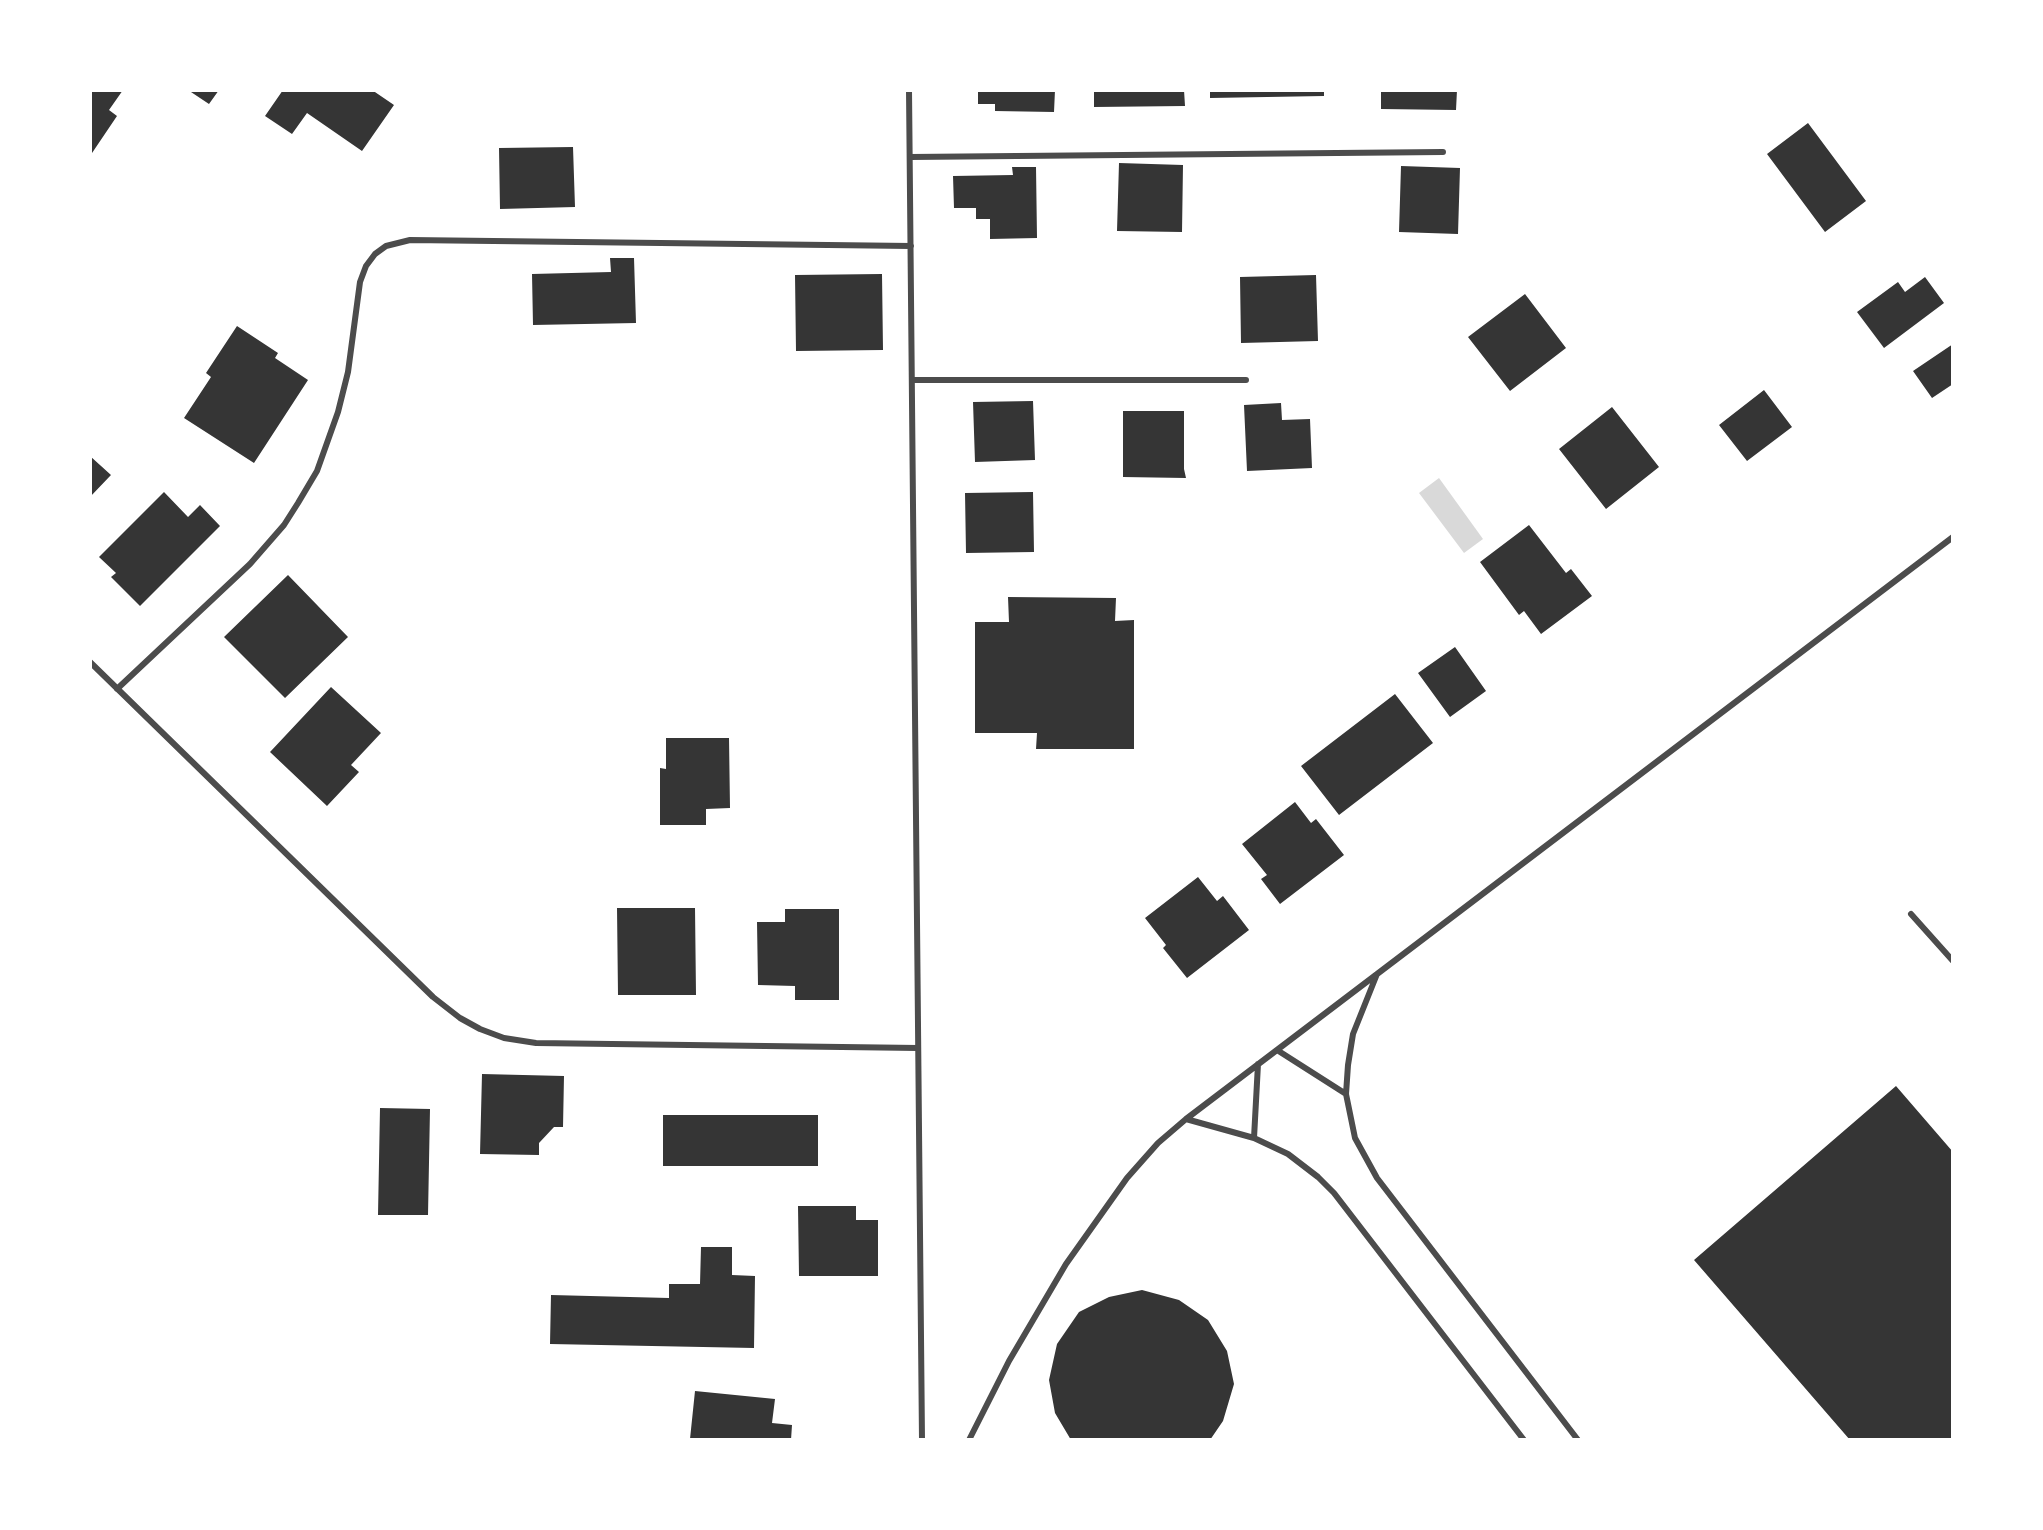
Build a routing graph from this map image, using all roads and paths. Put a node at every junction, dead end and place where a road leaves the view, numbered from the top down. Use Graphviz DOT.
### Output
graph roads {
  1 [pos="909,90"];
  2 [pos="1443,152"];
  3 [pos="910,157"];
  4 [pos="911,246"];
  5 [pos="912,380"];
  6 [pos="1246,380"];
  7 [pos="1953,537"];
  8 [pos="90,662"];
  9 [pos="117,689"];
  10 [pos="1911,914"];
  11 [pos="1953,961"];
  12 [pos="1377,974"];
  13 [pos="918,1048"];
  14 [pos="1276,1050"];
  15 [pos="1258,1064"];
  16 [pos="1346,1094"];
  17 [pos="1186,1119"];
  18 [pos="1254,1138"];
  19 [pos="922,1440"];
  20 [pos="969,1440"];
  21 [pos="1524,1440"];
  22 [pos="1578,1440"];
  1 -- 3 [label="street"];
  2 -- 3 [label="street"];
  3 -- 4 [label="street"];
  4 -- 5 [label="street"];
  4 -- 9 [label="street"];
  5 -- 6 [label="street"];
  5 -- 13 [label="street"];
  7 -- 12 [label="street"];
  8 -- 9 [label="street"];
  9 -- 13 [label="street"];
  10 -- 11 [label="street"];
  12 -- 14 [label="street"];
  12 -- 16 [label="street"];
  13 -- 19 [label="street"];
  14 -- 15 [label="street"];
  14 -- 16 [label="street"];
  15 -- 17 [label="street"];
  15 -- 18 [label="street"];
  16 -- 22 [label="street"];
  17 -- 18 [label="street"];
  17 -- 20 [label="street"];
  18 -- 21 [label="street"];
}
